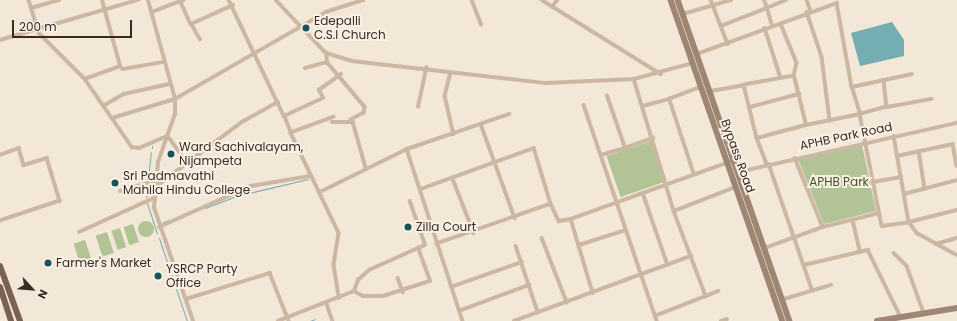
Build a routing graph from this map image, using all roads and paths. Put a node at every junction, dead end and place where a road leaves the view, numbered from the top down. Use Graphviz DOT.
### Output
graph roads {
  1 [pos="29,0"];
  2 [pos="59,0"];
  3 [pos="102,0"];
  4 [pos="138,0"];
  5 [pos="148,0"];
  6 [pos="230,0"];
  7 [pos="276,0"];
  8 [pos="362,0"];
  9 [pos="472,0"];
  10 [pos="542,0"];
  11 [pos="557,0"];
  12 [pos="671,0"];
  13 [pos="678,0"];
  14 [pos="711,0"];
  15 [pos="731,0"];
  16 [pos="764,0"];
  17 [pos="807,0"];
  18 [pos="182,1"];
  19 [pos="783,1"];
  20 [pos="232,5"];
  21 [pos="714,6"];
  22 [pos="552,7"];
  23 [pos="31,8"];
  24 [pos="767,8"];
  25 [pos="106,9"];
  26 [pos="809,11"];
  27 [pos="152,12"];
  28 [pos="684,14"];
  29 [pos="191,24"];
  30 [pos="481,24"];
  31 [pos="781,24"];
  32 [pos="299,26"];
  33 [pos="721,26"];
  34 [pos="772,26"];
  35 [pos="765,28"];
  36 [pos="37,29"];
  37 [pos="0,40"];
  38 [pos="200,40"];
  39 [pos="728,44"];
  40 [pos="256,50"];
  41 [pos="326,53"];
  42 [pos="697,54"];
  43 [pos="163,62"];
  44 [pos="326,62"];
  45 [pos="693,63"];
  46 [pos="120,66"];
  47 [pos="305,68"];
  48 [pos="426,68"];
  49 [pos="452,72"];
  50 [pos="341,74"];
  51 [pos="661,74"];
  52 [pos="912,74"];
  53 [pos="794,76"];
  54 [pos="781,78"];
  55 [pos="85,79"];
  56 [pos="634,79"];
  57 [pos="884,80"];
  58 [pos="169,84"];
  59 [pos="744,85"];
  60 [pos="701,87"];
  61 [pos="852,87"];
  62 [pos="711,91"];
  63 [pos="799,94"];
  64 [pos="607,96"];
  65 [pos="931,98"];
  66 [pos="175,99"];
  67 [pos="668,99"];
  68 [pos="278,102"];
  69 [pos="584,105"];
  70 [pos="103,106"];
  71 [pos="643,106"];
  72 [pos="750,107"];
  73 [pos="887,107"];
  74 [pos="418,108"];
  75 [pos="509,114"];
  76 [pos="860,114"];
  77 [pos="284,116"];
  78 [pos="334,116"];
  79 [pos="112,118"];
  80 [pos="351,120"];
  81 [pos="830,120"];
  82 [pos="332,122"];
  83 [pos="957,123"];
  84 [pos="481,124"];
  85 [pos="806,125"];
  86 [pos="291,133"];
  87 [pos="454,134"];
  88 [pos="168,136"];
  89 [pos="894,136"];
  90 [pos="653,138"];
  91 [pos="757,138"];
  92 [pos="864,143"];
  93 [pos="626,148"];
  94 [pos="407,149"];
  95 [pos="919,151"];
  96 [pos="0,155"];
  97 [pos="601,155"];
  98 [pos="897,156"];
  99 [pos="794,158"];
  100 [pos="494,162"];
  101 [pos="729,162"];
  102 [pos="768,164"];
  103 [pos="189,165"];
  104 [pos="957,166"];
  105 [pos="366,168"];
  106 [pos="739,172"];
  107 [pos="694,175"];
  108 [pos="311,176"];
  109 [pos="901,177"];
  110 [pos="453,179"];
  111 [pos="957,180"];
  112 [pos="154,181"];
  113 [pos="873,182"];
  114 [pos="668,184"];
  115 [pos="738,186"];
  116 [pos="154,188"];
  117 [pos="421,189"];
  118 [pos="925,189"];
  119 [pos="120,191"];
  120 [pos="320,192"];
  121 [pos="643,193"];
  122 [pos="904,194"];
  123 [pos="154,198"];
  124 [pos="410,202"];
  125 [pos="617,202"];
  126 [pos="551,204"];
  127 [pos="957,210"];
  128 [pos="674,211"];
  129 [pos="880,213"];
  130 [pos="515,218"];
  131 [pos="571,219"];
  132 [pos="854,220"];
  133 [pos="0,221"];
  134 [pos="909,222"];
  135 [pos="159,227"];
  136 [pos="823,227"];
  137 [pos="626,230"];
  138 [pos="79,232"];
  139 [pos="474,232"];
  140 [pos="794,236"];
  141 [pos="542,238"];
  142 [pos="957,238"];
  143 [pos="437,244"];
  144 [pos="936,244"];
  145 [pos="579,245"];
  146 [pos="516,246"];
  147 [pos="418,248"];
  148 [pos="765,248"];
  149 [pos="860,250"];
  150 [pos="894,253"];
  151 [pos="957,255"];
  152 [pos="691,256"];
  153 [pos="522,262"];
  154 [pos="668,265"];
  155 [pos="804,265"];
  156 [pos="0,266"];
  157 [pos="642,275"];
  158 [pos="398,278"];
  159 [pos="2,279"];
  160 [pos="529,285"];
  161 [pos="831,285"];
  162 [pos="451,286"];
  163 [pos="0,287"];
  164 [pos="812,289"];
  165 [pos="354,291"];
  166 [pos="718,291"];
  167 [pos="403,292"];
  168 [pos="593,293"];
  169 [pos="706,296"];
  170 [pos="340,298"];
  171 [pos="186,299"];
  172 [pos="784,299"];
  173 [pos="567,302"];
  174 [pos="327,304"];
  175 [pos="957,308"];
  176 [pos="459,311"];
  177 [pos="538,312"];
  178 [pos="924,313"];
  179 [pos="656,316"];
  180 [pos="902,317"];
  181 [pos="911,318"];
  182 [pos="288,319"];
  183 [pos="727,319"];
  184 [pos="11,321"];
  185 [pos="20,321"];
  186 [pos="193,321"];
  187 [pos="278,321"];
  188 [pos="333,321"];
  189 [pos="463,321"];
  190 [pos="514,321"];
  191 [pos="658,321"];
  192 [pos="721,321"];
  193 [pos="783,321"];
  194 [pos="790,321"];
  195 [pos="877,321"];
  1 -- 23 [label="street"];
  2 -- 23 [label="street"];
  3 -- 25 [label="street"];
  4 -- 25 [label="street"];
  5 -- 27 [label="street"];
  6 -- 20 [label="street"];
  7 -- 32 [label="street"];
  8 -- 32 [label="street"];
  9 -- 30 [label="street"];
  10 -- 22 [label="street"];
  11 -- 22 [label="street"];
  12 -- 45 [label="main road, Bypass Road"];
  13 -- 28 [label="main road, Bypass Road"];
  14 -- 21 [label="street"];
  15 -- 21 [label="street"];
  16 -- 24 [label="street"];
  17 -- 26 [label="street"];
  18 -- 27 [label="street"];
  18 -- 29 [label="street"];
  19 -- 24 [label="street"];
  20 -- 29 [label="street"];
  20 -- 40 [label="street"];
  21 -- 28 [label="street"];
  21 -- 33 [label="street"];
  22 -- 51 [label="street"];
  23 -- 36 [label="street"];
  24 -- 33 [label="street"];
  24 -- 34 [label="street"];
  25 -- 36 [label="street"];
  25 -- 46 [label="street"];
  26 -- 31 [label="street"];
  26 -- 61 [label="street"];
  26 -- 81 [label="street"];
  27 -- 43 [label="street"];
  28 -- 42 [label="main road, Bypass Road"];
  29 -- 38 [label="street"];
  31 -- 34 [label="street"];
  31 -- 53 [label="street"];
  32 -- 40 [label="street"];
  32 -- 41 [label="street"];
  33 -- 39 [label="street"];
  34 -- 35 [label="street"];
  35 -- 39 [label="street"];
  35 -- 54 [label="street"];
  36 -- 37 [label="street"];
  36 -- 55 [label="street"];
  39 -- 42 [label="street"];
  40 -- 66 [label="street"];
  40 -- 68 [label="street"];
  41 -- 44 [label="street"];
  41 -- 48 [label="street"];
  42 -- 62 [label="main road, Bypass Road"];
  43 -- 46 [label="street"];
  43 -- 58 [label="street"];
  44 -- 47 [label="street"];
  44 -- 50 [label="street"];
  45 -- 51 [label="street"];
  45 -- 60 [label="main road, Bypass Road"];
  46 -- 55 [label="street"];
  48 -- 49 [label="street"];
  48 -- 74 [label="street"];
  49 -- 56 [label="street"];
  49 -- 87 [label="street"];
  50 -- 77 [label="street"];
  50 -- 80 [label="street"];
  51 -- 56 [label="street"];
  52 -- 57 [label="street"];
  53 -- 54 [label="street"];
  53 -- 63 [label="street"];
  54 -- 59 [label="street"];
  55 -- 70 [label="street"];
  56 -- 71 [label="street"];
  57 -- 61 [label="street"];
  57 -- 73 [label="street"];
  58 -- 66 [label="street"];
  58 -- 70 [label="street"];
  59 -- 62 [label="street"];
  59 -- 72 [label="street"];
  60 -- 67 [label="street"];
  60 -- 101 [label="main road, Bypass Road"];
  61 -- 76 [label="street"];
  62 -- 106 [label="main road, Bypass Road"];
  63 -- 72 [label="street"];
  63 -- 85 [label="street"];
  64 -- 93 [label="street"];
  65 -- 73 [label="street"];
  66 -- 79 [label="street"];
  66 -- 88 [label="street"];
  67 -- 71 [label="street"];
  67 -- 107 [label="street"];
  68 -- 77 [label="street"];
  68 -- 103 [label="street"];
  69 -- 97 [label="street"];
  70 -- 79 [label="street"];
  71 -- 90 [label="street"];
  72 -- 91 [label="street"];
  73 -- 76 [label="street"];
  75 -- 84 [label="street"];
  76 -- 81 [label="street"];
  76 -- 92 [label="street"];
  77 -- 86 [label="street"];
  78 -- 86 [label="street"];
  79 -- 88 [label="street"];
  80 -- 82 [label="street"];
  80 -- 105 [label="street"];
  81 -- 85 [label="street"];
  83 -- 89 [label="street, APHB Park Road"];
  84 -- 87 [label="street"];
  84 -- 100 [label="street"];
  85 -- 91 [label="street"];
  86 -- 108 [label="street"];
  87 -- 94 [label="street"];
  88 -- 103 [label="street"];
  88 -- 112 [label="street"];
  89 -- 92 [label="street, APHB Park Road"];
  89 -- 98 [label="street"];
  90 -- 93 [label="street"];
  90 -- 114 [label="street"];
  91 -- 102 [label="street"];
  92 -- 99 [label="street, APHB Park Road"];
  92 -- 113 [label="street"];
  93 -- 97 [label="street"];
  94 -- 105 [label="street"];
  94 -- 117 [label="street"];
  95 -- 98 [label="street"];
  95 -- 104 [label="street"];
  95 -- 118 [label="street"];
  96 -- 133 [label="street"];
  97 -- 125 [label="street"];
  98 -- 109 [label="street"];
  99 -- 102 [label="street, APHB Park Road"];
  99 -- 136 [label="street"];
  100 -- 110 [label="street"];
  100 -- 126 [label="street"];
  100 -- 130 [label="street"];
  101 -- 107 [label="street"];
  101 -- 115 [label="main road, Bypass Road"];
  102 -- 106 [label="street, APHB Park Road"];
  102 -- 140 [label="street"];
  103 -- 116 [label="street"];
  105 -- 120 [label="street"];
  106 -- 148 [label="main road, Bypass Road"];
  107 -- 114 [label="street"];
  108 -- 120 [label="street"];
  108 -- 135 [label="street"];
  109 -- 113 [label="street"];
  109 -- 122 [label="street"];
  110 -- 117 [label="street"];
  110 -- 139 [label="street"];
  111 -- 118 [label="street"];
  112 -- 116 [label="street"];
  112 -- 119 [label="street"];
  113 -- 129 [label="street"];
  114 -- 121 [label="street"];
  114 -- 128 [label="street"];
  115 -- 128 [label="street"];
  115 -- 193 [label="main road, Bypass Road"];
  116 -- 123 [label="street"];
  117 -- 143 [label="street"];
  118 -- 122 [label="street"];
  120 -- 170 [label="street"];
  121 -- 125 [label="street"];
  121 -- 154 [label="street"];
  122 -- 134 [label="street"];
  123 -- 135 [label="street"];
  123 -- 138 [label="street"];
  124 -- 147 [label="street"];
  125 -- 131 [label="street"];
  125 -- 137 [label="street"];
  126 -- 130 [label="street"];
  126 -- 131 [label="street"];
  127 -- 134 [label="street"];
  128 -- 152 [label="street"];
  129 -- 132 [label="street"];
  129 -- 134 [label="street"];
  130 -- 139 [label="street"];
  131 -- 145 [label="street"];
  132 -- 136 [label="street"];
  132 -- 149 [label="street"];
  134 -- 144 [label="street"];
  135 -- 171 [label="street"];
  136 -- 140 [label="street"];
  137 -- 145 [label="street"];
  137 -- 157 [label="street"];
  139 -- 143 [label="street"];
  140 -- 148 [label="street"];
  140 -- 155 [label="street"];
  141 -- 173 [label="street"];
  142 -- 144 [label="street"];
  143 -- 162 [label="street"];
  144 -- 151 [label="street"];
  145 -- 168 [label="street"];
  146 -- 153 [label="street"];
  147 -- 165 [label="street"];
  147 -- 167 [label="street"];
  148 -- 172 [label="main road, Bypass Road"];
  149 -- 155 [label="street"];
  149 -- 180 [label="street"];
  150 -- 178 [label="street"];
  152 -- 154 [label="street"];
  152 -- 169 [label="street"];
  153 -- 160 [label="street"];
  153 -- 162 [label="street"];
  154 -- 157 [label="street"];
  155 -- 164 [label="street"];
  156 -- 159 [label="main road"];
  157 -- 168 [label="street"];
  157 -- 179 [label="street"];
  158 -- 167 [label="street"];
  159 -- 185 [label="main road"];
  160 -- 176 [label="street"];
  160 -- 177 [label="street"];
  161 -- 164 [label="street"];
  162 -- 176 [label="street"];
  163 -- 184 [label="main road"];
  164 -- 172 [label="street"];
  165 -- 167 [label="street"];
  165 -- 170 [label="street"];
  166 -- 169 [label="street"];
  168 -- 173 [label="street"];
  169 -- 179 [label="street"];
  170 -- 174 [label="street"];
  171 -- 182 [label="street"];
  171 -- 186 [label="street"];
  172 -- 194 [label="main road, Bypass Road"];
  173 -- 177 [label="street"];
  174 -- 182 [label="street"];
  174 -- 188 [label="street"];
  175 -- 178 [label="main road"];
  176 -- 189 [label="street"];
  177 -- 190 [label="street"];
  178 -- 181 [label="main road"];
  179 -- 191 [label="street"];
  180 -- 181 [label="main road"];
  180 -- 195 [label="main road"];
  182 -- 187 [label="street"];
  183 -- 192 [label="street"];
}
